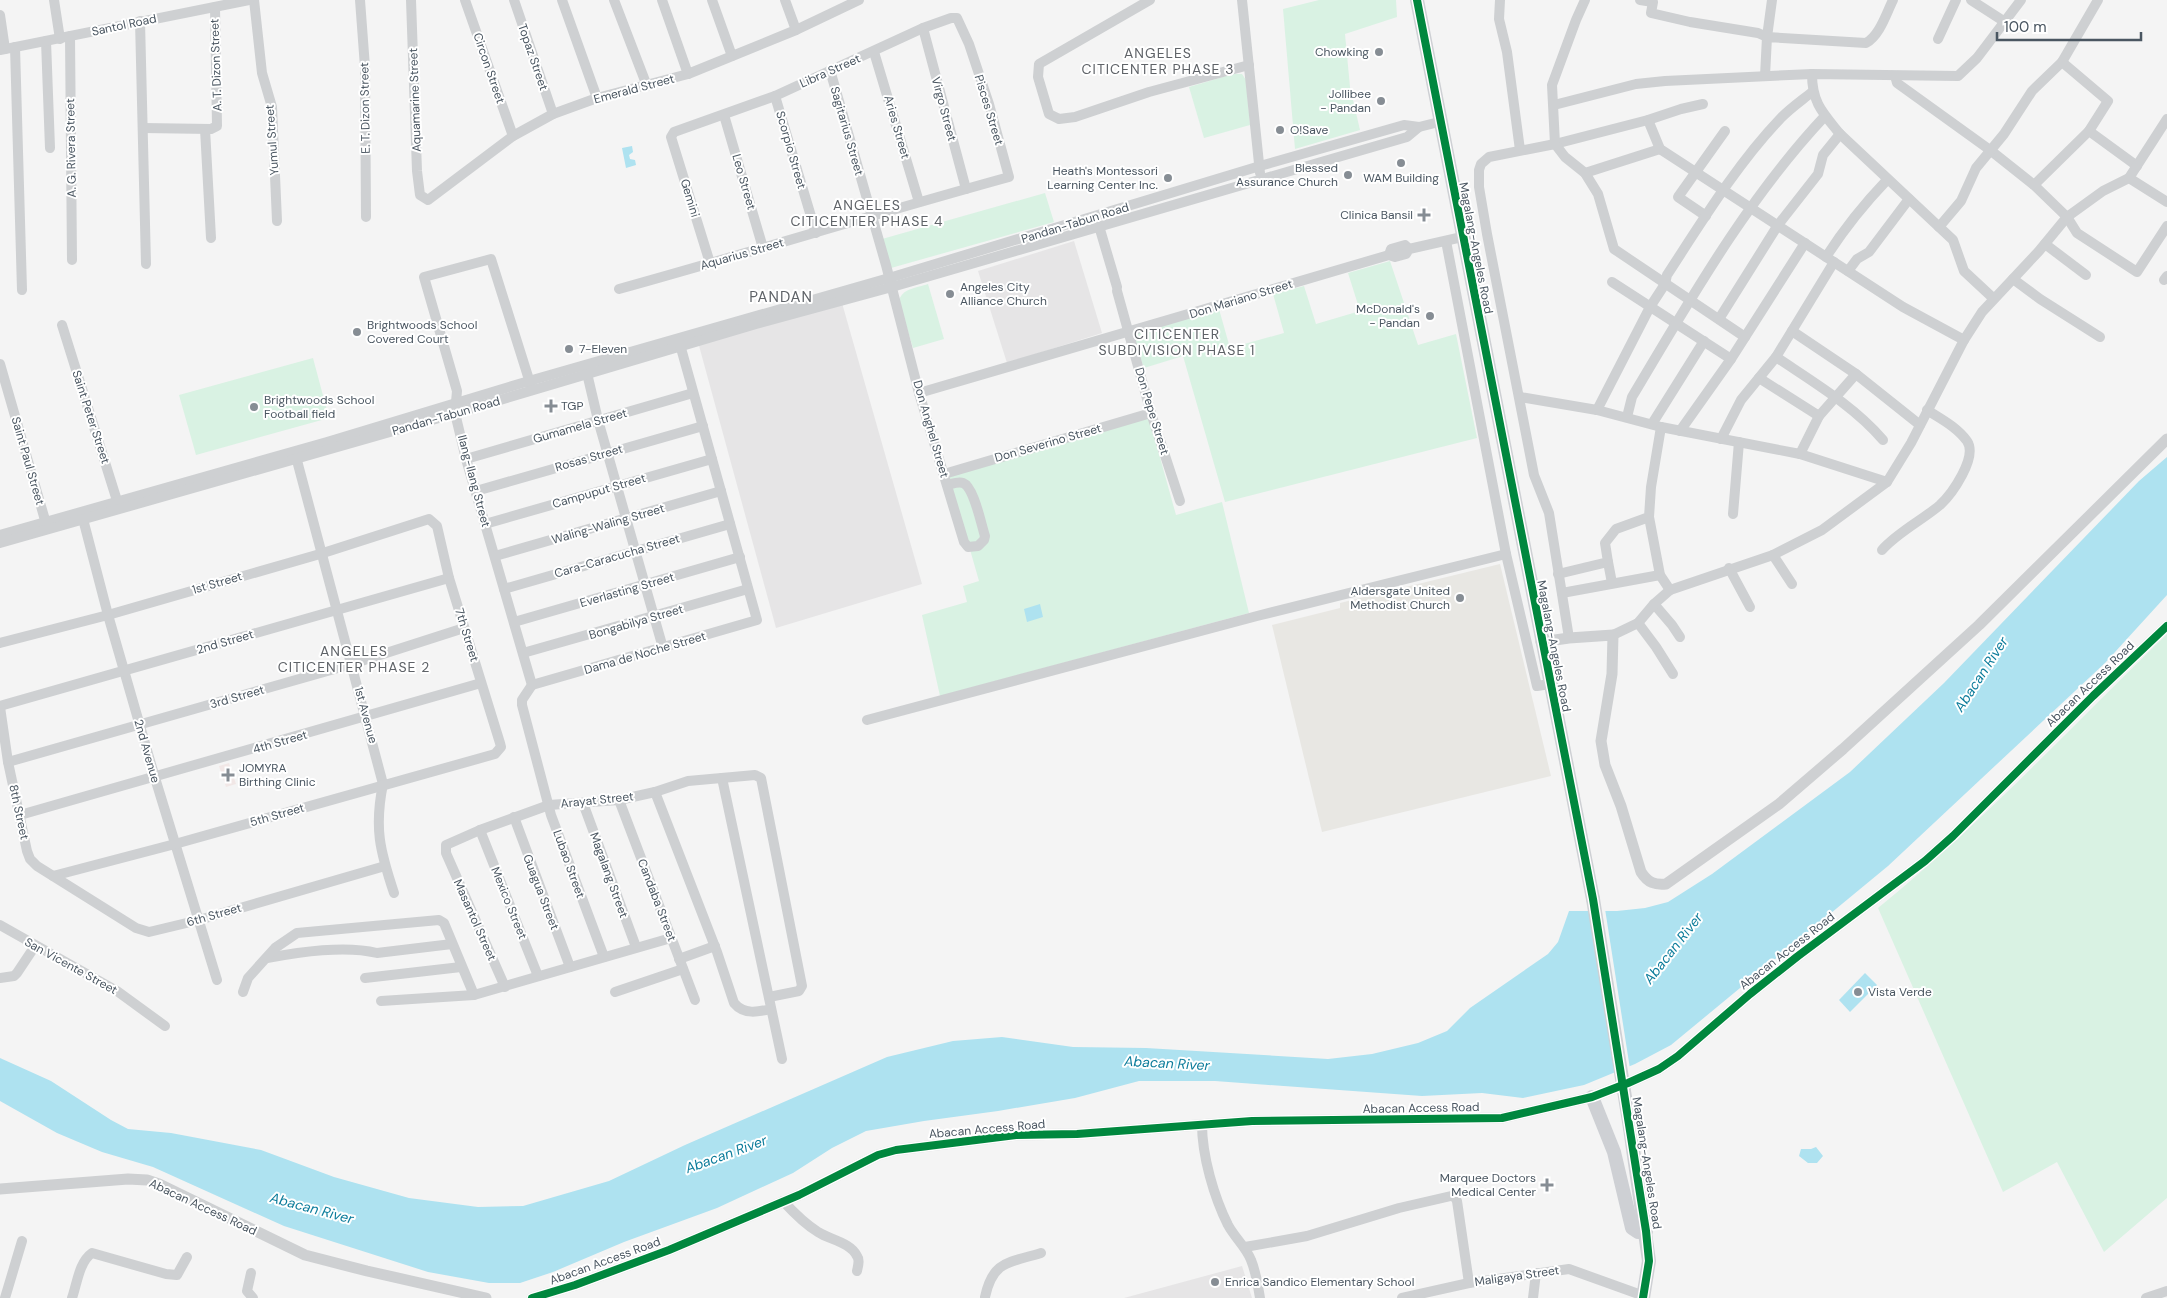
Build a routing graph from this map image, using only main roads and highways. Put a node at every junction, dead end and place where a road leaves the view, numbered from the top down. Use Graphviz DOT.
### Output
graph roads {
  1 [pos="1416,0"];
  2 [pos="1592,1097"];
  3 [pos="1646,1232"];
  4 [pos="1644,1297"];
  1 -- 3 [label="main road, Magalang-Angeles Road, bridge"];
  2 -- 3 [label="main road"];
  3 -- 4 [label="main road, Magalang-Angeles Road"];
}
